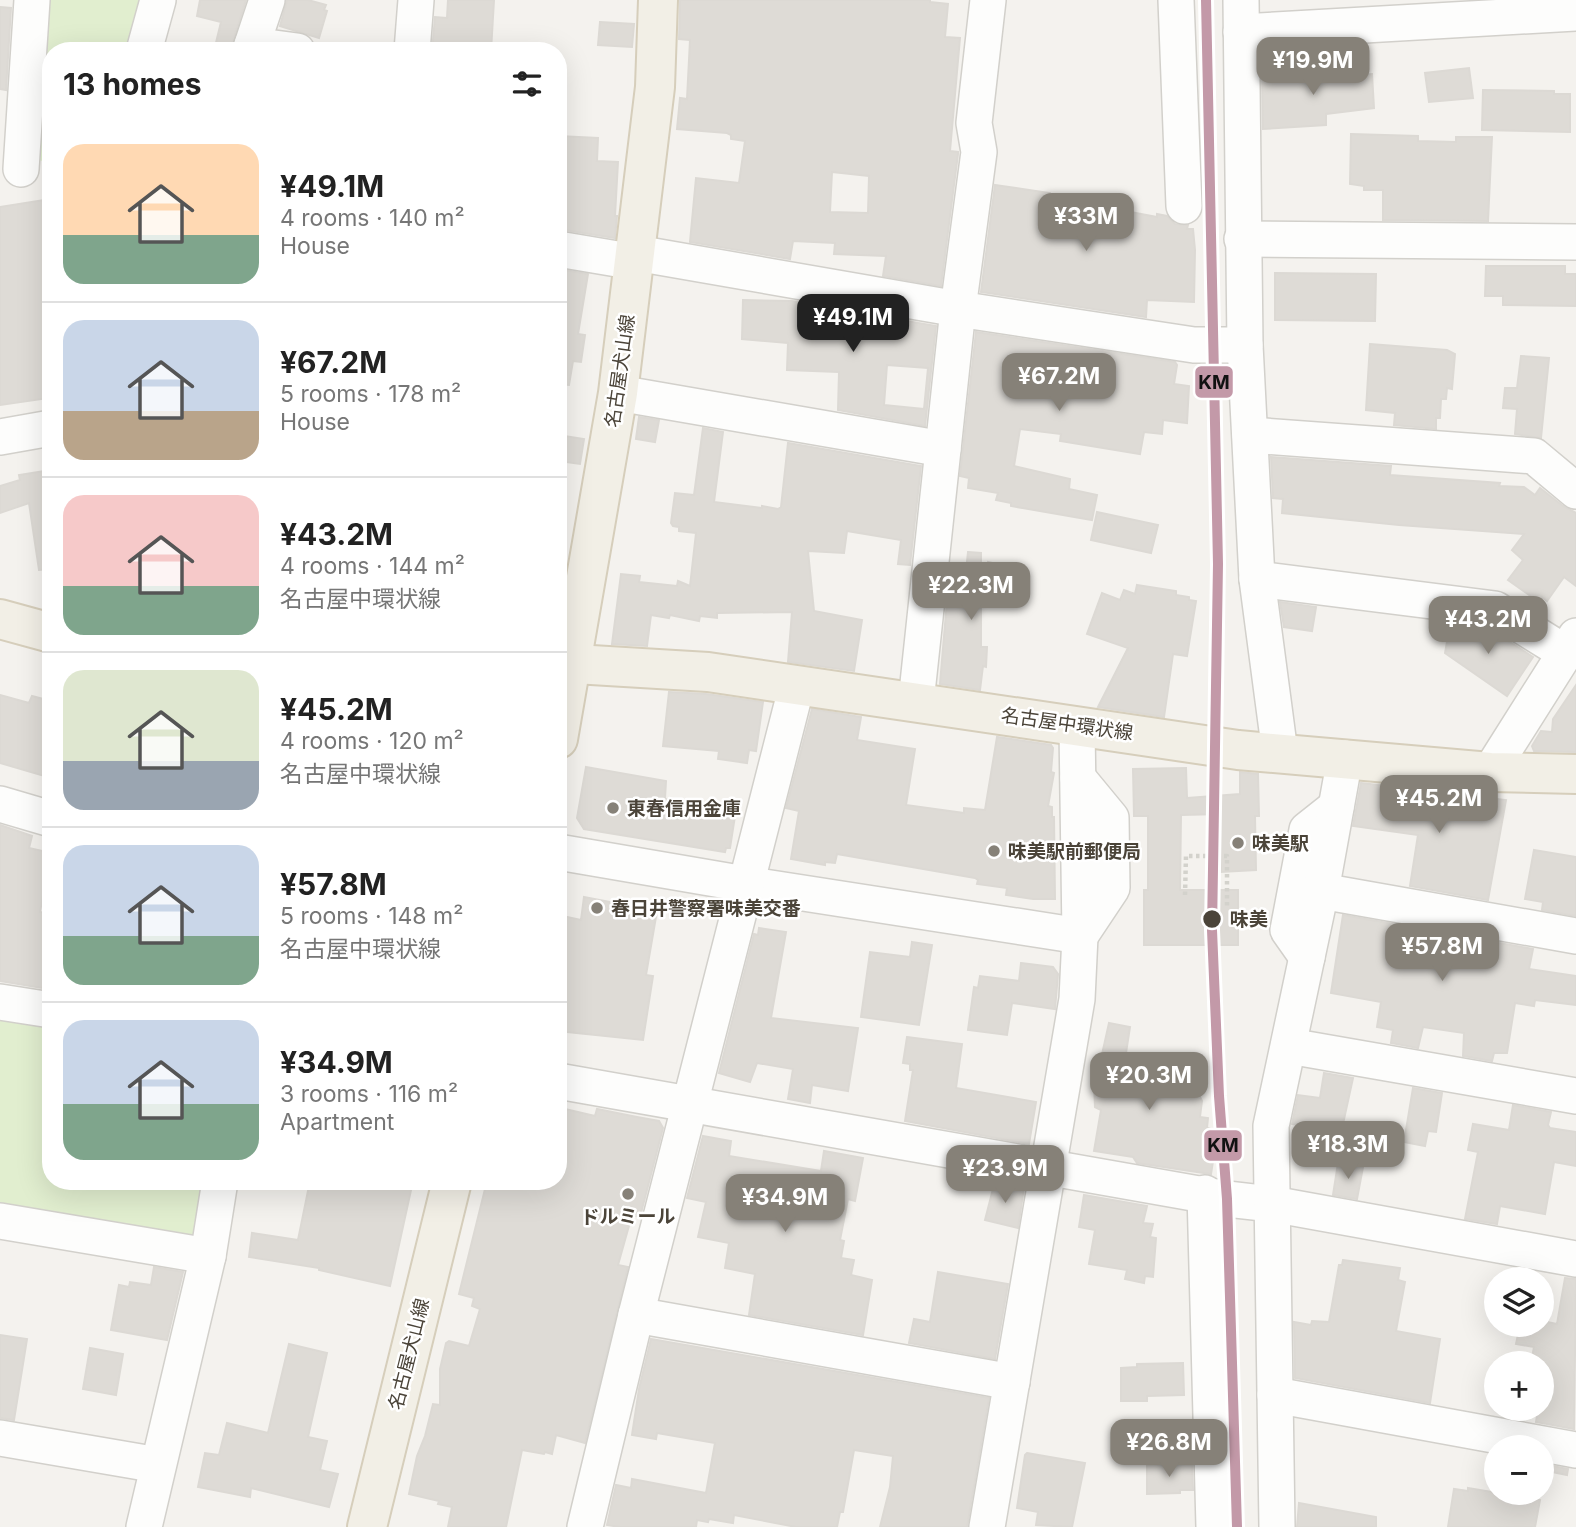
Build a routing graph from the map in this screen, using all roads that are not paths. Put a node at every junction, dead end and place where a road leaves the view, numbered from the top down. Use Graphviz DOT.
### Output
graph roads {
  1 [pos="32,0"];
  2 [pos="158,0"];
  3 [pos="267,0"];
  4 [pos="416,0"];
  5 [pos="658,0"];
  6 [pos="988,0"];
  7 [pos="1176,0"];
  8 [pos="1532,8"];
  9 [pos="1576,13"];
  10 [pos="1241,16"];
  11 [pos="146,42"];
  12 [pos="253,42"];
  13 [pos="413,42"];
  14 [pos="24,169"];
  15 [pos="1184,206"];
  16 [pos="1242,239"];
  17 [pos="1576,242"];
  18 [pos="567,250"];
  19 [pos="636,257"];
  20 [pos="958,309"];
  21 [pos="1245,345"];
  22 [pos="618,393"];
  23 [pos="42,430"];
  24 [pos="1250,435"];
  25 [pos="0,437"];
  26 [pos="943,449"];
  27 [pos="1576,491"];
  28 [pos="1257,579"];
  29 [pos="0,619"];
  30 [pos="42,630"];
  31 [pos="1570,644"];
  32 [pos="567,659"];
  33 [pos="567,664"];
  34 [pos="797,685"];
  35 [pos="916,702"];
  36 [pos="1077,727"];
  37 [pos="1280,753"];
  38 [pos="1345,758"];
  39 [pos="1490,772"];
  40 [pos="1576,774"];
  41 [pos="0,804"];
  42 [pos="1336,807"];
  43 [pos="42,816"];
  44 [pos="567,854"];
  45 [pos="744,884"];
  46 [pos="1321,891"];
  47 [pos="1080,936"];
  48 [pos="1576,936"];
  49 [pos="1307,957"];
  50 [pos="0,1002"];
  51 [pos="42,1009"];
  52 [pos="1289,1046"];
  53 [pos="567,1083"];
  54 [pos="1576,1096"];
  55 [pos="689,1105"];
  56 [pos="1050,1166"];
  57 [pos="219,1190"];
  58 [pos="450,1190"];
  59 [pos="1205,1193"];
  60 [pos="1272,1204"];
  61 [pos="0,1221"];
  62 [pos="208,1256"];
  63 [pos="1576,1259"];
  64 [pos="636,1315"];
  65 [pos="1012,1382"];
  66 [pos="1275,1395"];
  67 [pos="0,1438"];
  68 [pos="1576,1450"];
  69 [pos="158,1465"];
  70 [pos="144,1527"];
  71 [pos="367,1527"];
  72 [pos="585,1527"];
  73 [pos="987,1527"];
  74 [pos="1214,1527"];
  75 [pos="1277,1527"];
  1 -- 14 [label="street"];
  2 -- 11 [label="street"];
  3 -- 12 [label="street"];
  4 -- 13 [label="street"];
  5 -- 19 [label="main road, 名古屋犬山線"];
  6 -- 20 [label="street"];
  7 -- 15 [label="street"];
  8 -- 9 [label="street"];
  8 -- 10 [label="street"];
  10 -- 16 [label="street"];
  16 -- 17 [label="street"];
  16 -- 21 [label="street"];
  18 -- 19 [label="street"];
  19 -- 20 [label="street"];
  19 -- 22 [label="main road, 名古屋犬山線"];
  20 -- 21 [label="street"];
  20 -- 26 [label="street"];
  21 -- 24 [label="street"];
  22 -- 26 [label="street"];
  22 -- 32 [label="main road, 名古屋犬山線"];
  23 -- 25 [label="street"];
  24 -- 27 [label="street"];
  24 -- 28 [label="street"];
  26 -- 35 [label="street"];
  28 -- 31 [label="street"];
  28 -- 37 [label="street"];
  29 -- 30 [label="main road"];
  31 -- 39 [label="street"];
  33 -- 34 [label="main road, 名古屋中環状線"];
  34 -- 35 [label="main road, 名古屋中環状線"];
  34 -- 45 [label="street"];
  35 -- 36 [label="main road, 名古屋中環状線"];
  36 -- 37 [label="main road, 名古屋中環状線"];
  36 -- 47 [label="street"];
  37 -- 38 [label="main road, 名古屋中環状線"];
  38 -- 39 [label="main road, 名古屋中環状線"];
  38 -- 42 [label="street"];
  39 -- 40 [label="main road, 名古屋中環状線"];
  41 -- 43 [label="street"];
  42 -- 46 [label="street"];
  42 -- 49 [label="street"];
  44 -- 45 [label="street"];
  45 -- 47 [label="street"];
  45 -- 55 [label="street"];
  46 -- 48 [label="street"];
  46 -- 49 [label="street"];
  47 -- 56 [label="street"];
  49 -- 52 [label="street"];
  50 -- 51 [label="street"];
  52 -- 54 [label="street"];
  52 -- 60 [label="street"];
  53 -- 55 [label="street"];
  55 -- 56 [label="street"];
  55 -- 64 [label="street"];
  56 -- 59 [label="street"];
  56 -- 65 [label="street"];
  57 -- 62 [label="street"];
  58 -- 71 [label="main road, 名古屋犬山線"];
  59 -- 60 [label="street"];
  59 -- 74 [label="street"];
  60 -- 63 [label="street"];
  60 -- 66 [label="street"];
  61 -- 62 [label="street"];
  62 -- 69 [label="street"];
  64 -- 65 [label="street"];
  64 -- 72 [label="street"];
  65 -- 73 [label="street"];
  66 -- 68 [label="street"];
  66 -- 75 [label="street"];
  67 -- 69 [label="street"];
  69 -- 70 [label="street"];
}
